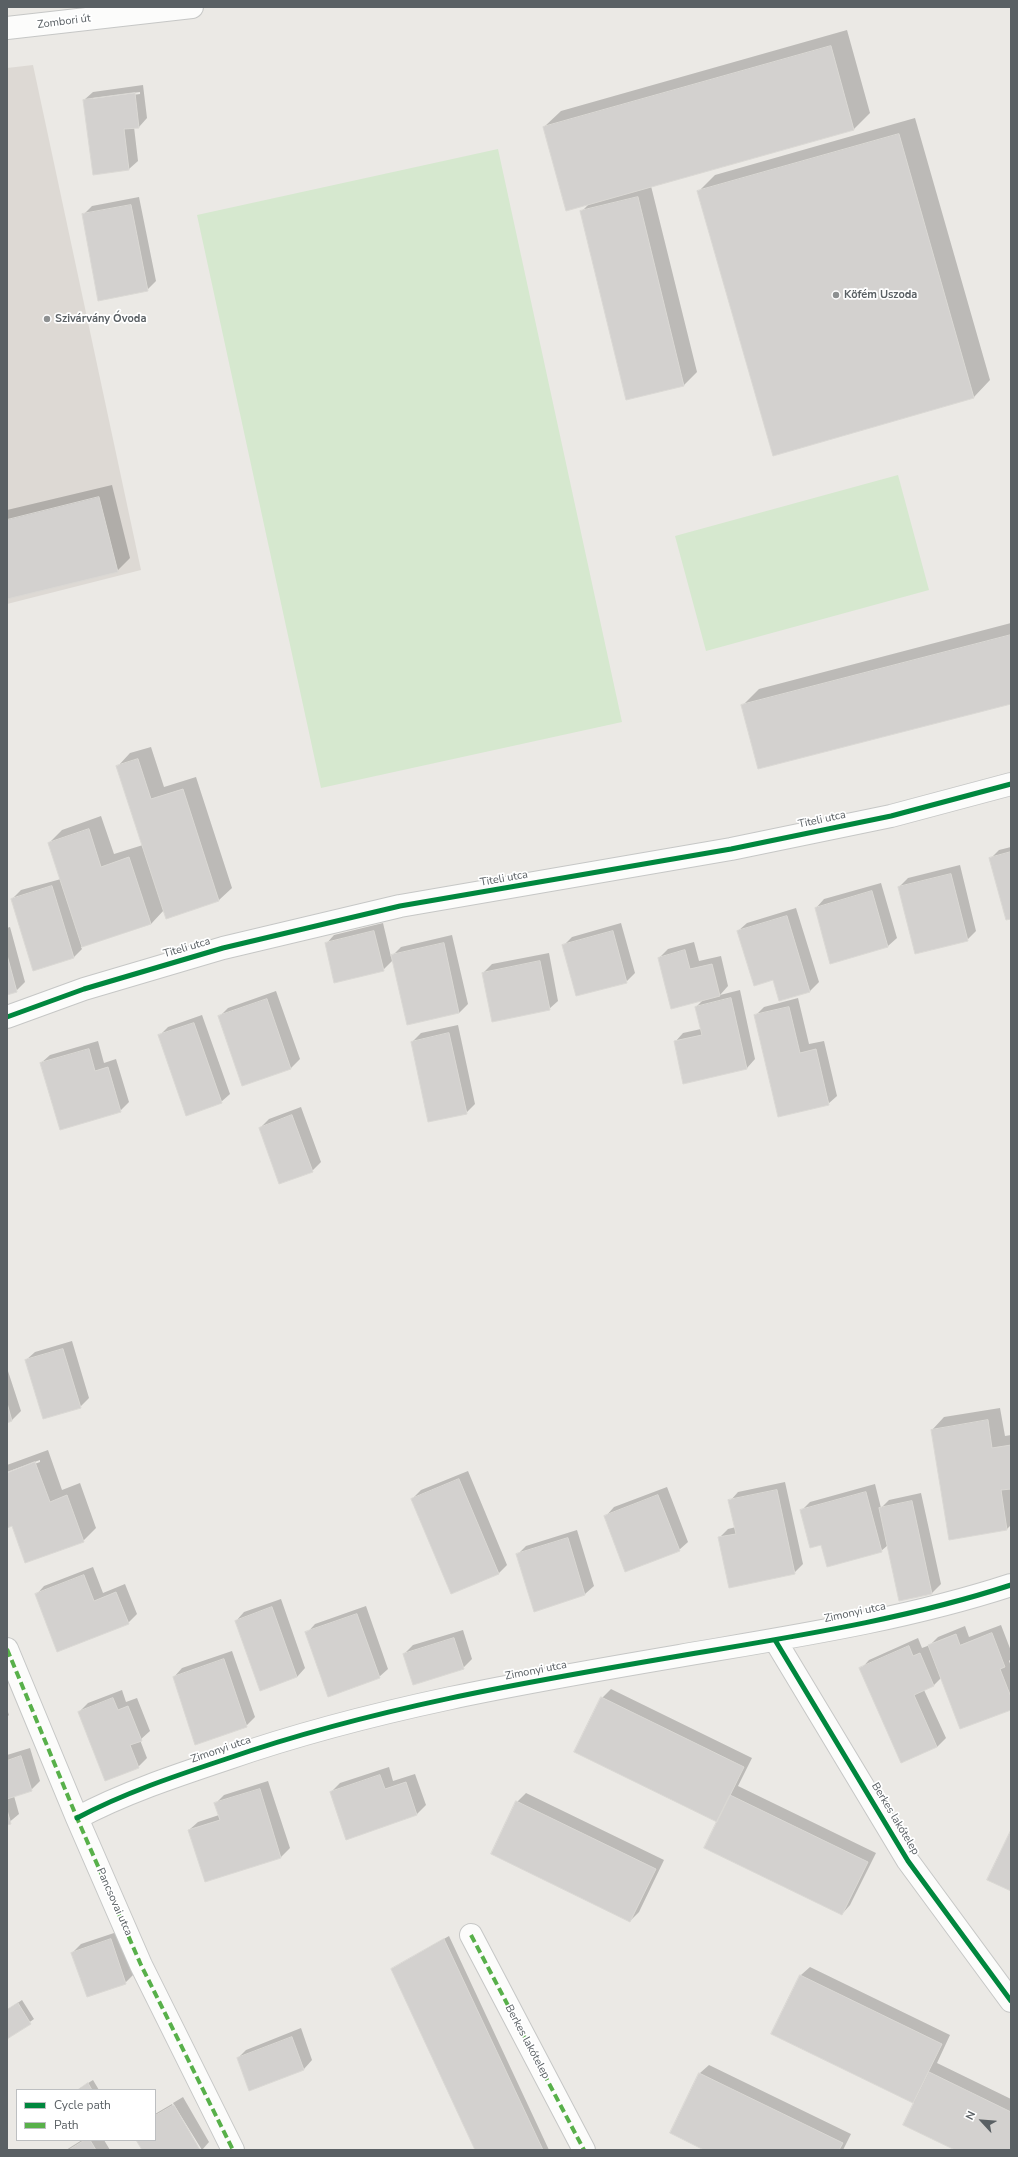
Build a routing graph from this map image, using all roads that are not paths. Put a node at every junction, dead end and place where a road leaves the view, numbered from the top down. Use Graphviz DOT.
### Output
graph roads {
  1 [pos="192,7"];
  2 [pos="7,28"];
  3 [pos="1011,784"];
  4 [pos="7,1017"];
  5 [pos="1011,1585"];
  6 [pos="775,1640"];
  7 [pos="7,1649"];
  8 [pos="77,1818"];
  9 [pos="471,1934"];
  10 [pos="1011,2001"];
  11 [pos="233,2150"];
  12 [pos="584,2150"];
  1 -- 2 [label="street, Zombori út"];
  3 -- 4 [label="street, Titeli utca"];
  5 -- 6 [label="street, Zimonyi utca"];
  6 -- 8 [label="street, Zimonyi utca"];
  6 -- 10 [label="street, Berkes lakótelep"];
  7 -- 8 [label="street, Pancsovai utca"];
  8 -- 11 [label="street, Pancsovai utca"];
  9 -- 12 [label="street, Berkes lakótelep"];
}
